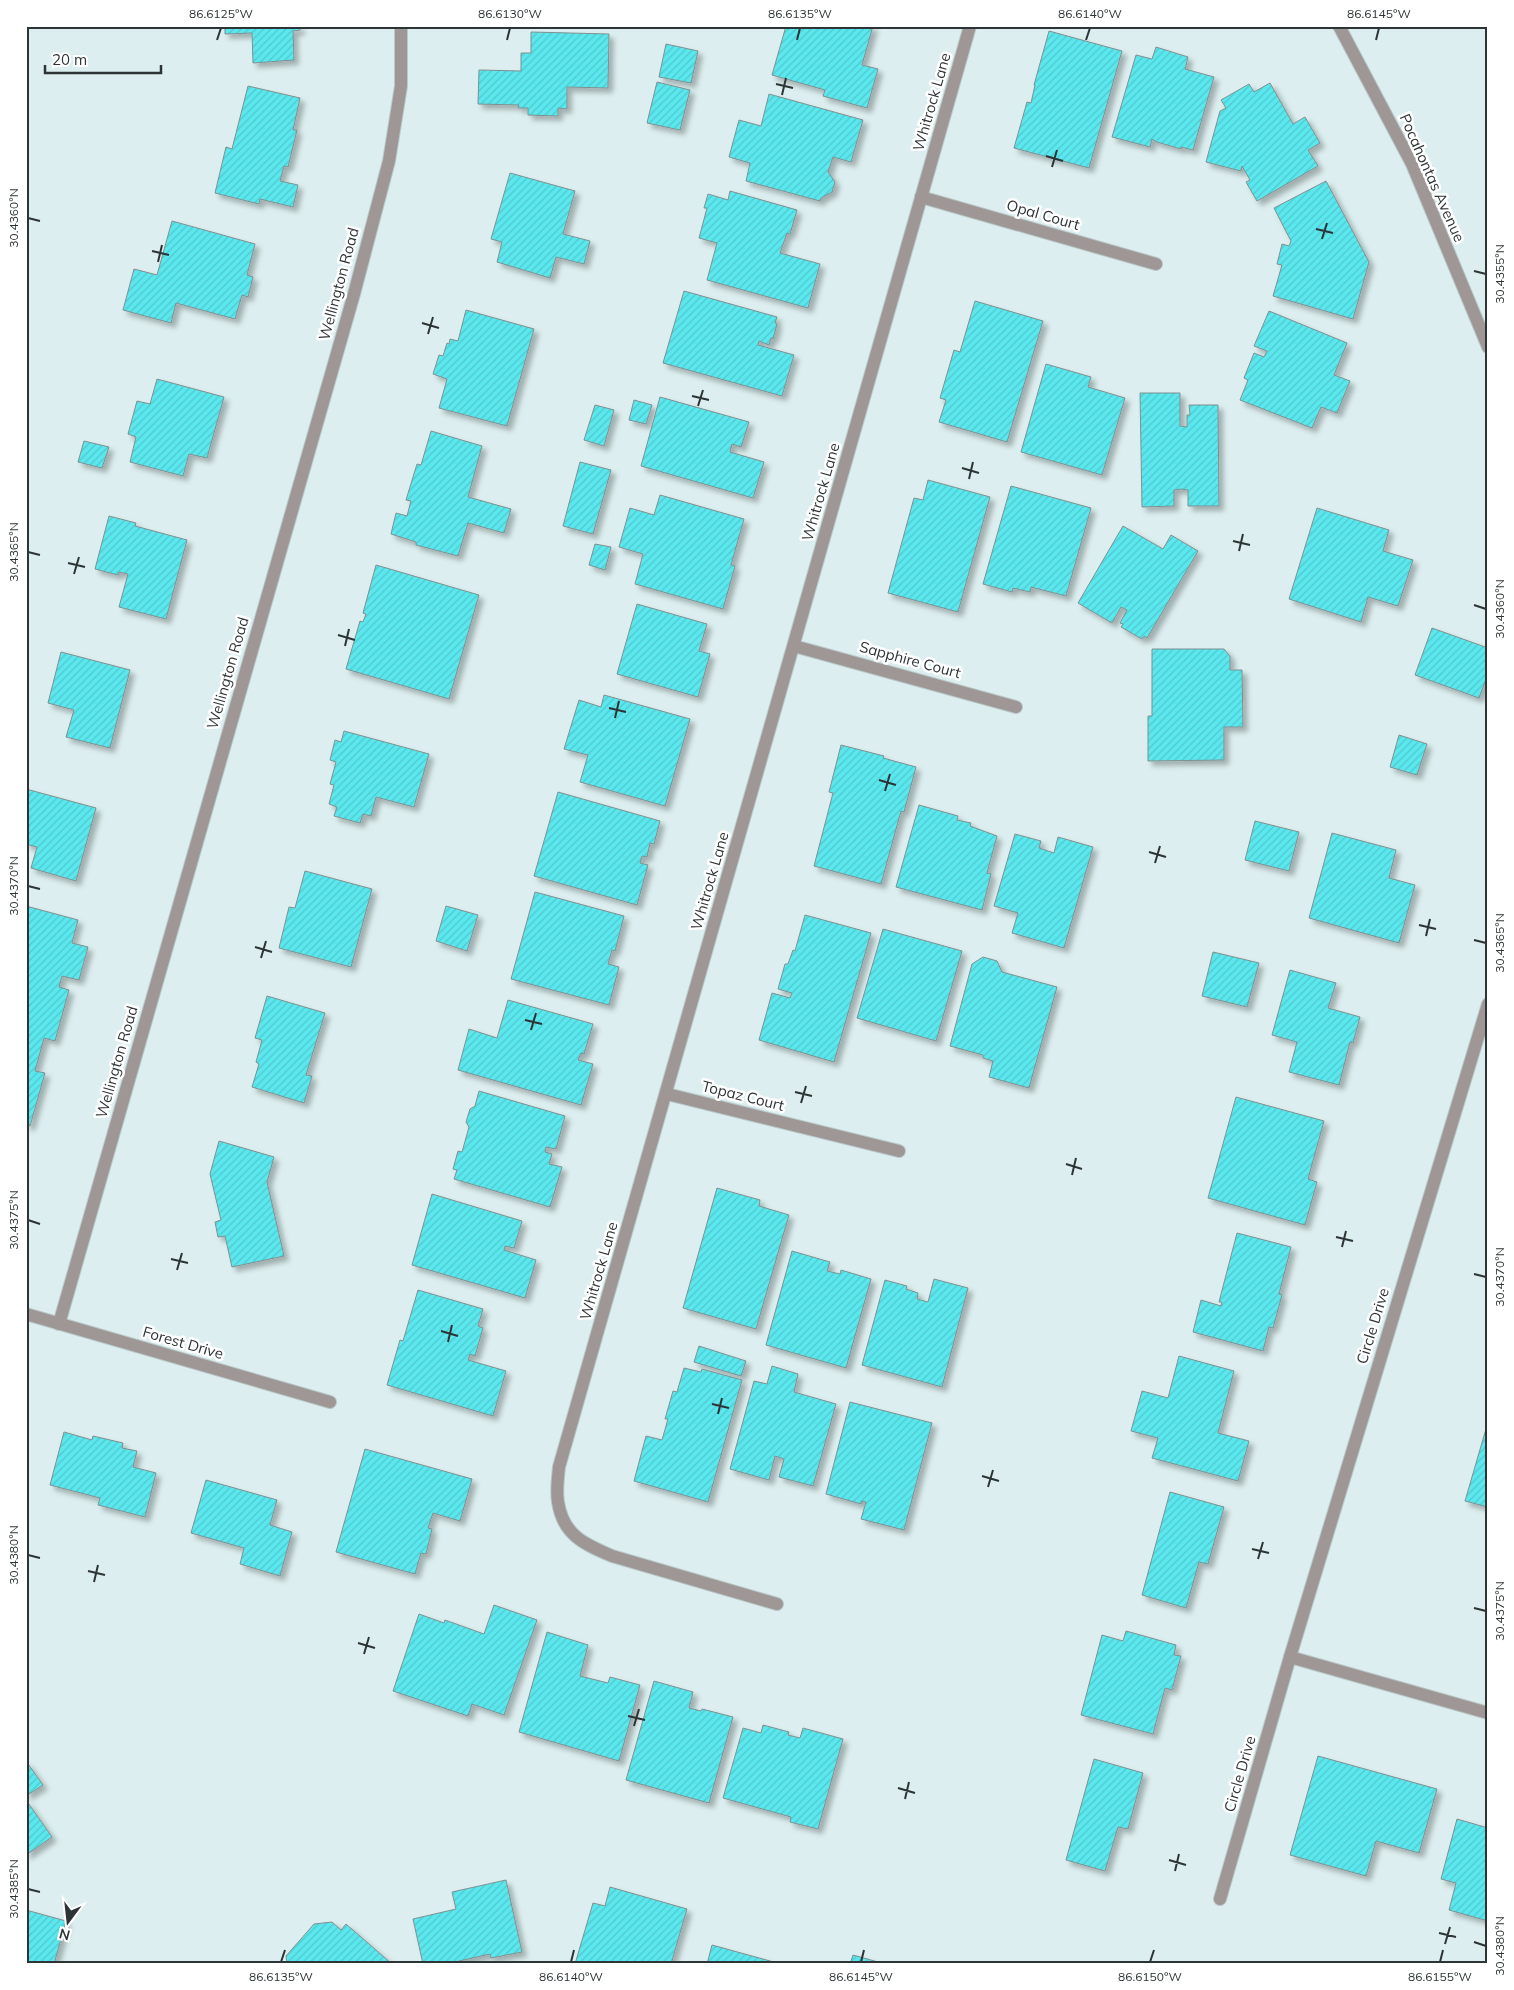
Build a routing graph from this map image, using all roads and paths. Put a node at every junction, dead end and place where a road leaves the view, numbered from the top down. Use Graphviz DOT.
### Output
graph roads {
  1 [pos="401,26"];
  2 [pos="970,26"];
  3 [pos="1339,26"];
  4 [pos="921,197"];
  5 [pos="1156,264"];
  6 [pos="1488,347"];
  7 [pos="794,646"];
  8 [pos="1016,707"];
  9 [pos="1488,1004"];
  10 [pos="667,1094"];
  11 [pos="899,1151"];
  12 [pos="26,1314"];
  13 [pos="59,1324"];
  14 [pos="330,1402"];
  15 [pos="777,1604"];
  16 [pos="1290,1657"];
  17 [pos="1488,1713"];
  18 [pos="1220,1899"];
  1 -- 13 [label="street, Wellington Road"];
  2 -- 4 [label="street, Whitrock Lane"];
  3 -- 6 [label="street, Pocahontas Avenue"];
  4 -- 5 [label="street, Opal Court"];
  4 -- 7 [label="street, Whitrock Lane"];
  7 -- 8 [label="street, Sapphire Court"];
  7 -- 10 [label="street, Whitrock Lane"];
  9 -- 16 [label="street, Circle Drive"];
  10 -- 11 [label="street, Topaz Court"];
  10 -- 15 [label="street, Whitrock Lane"];
  12 -- 13 [label="street, Forest Drive"];
  13 -- 14 [label="street, Forest Drive"];
  16 -- 17 [label="street"];
  16 -- 18 [label="street, Circle Drive"];
}
